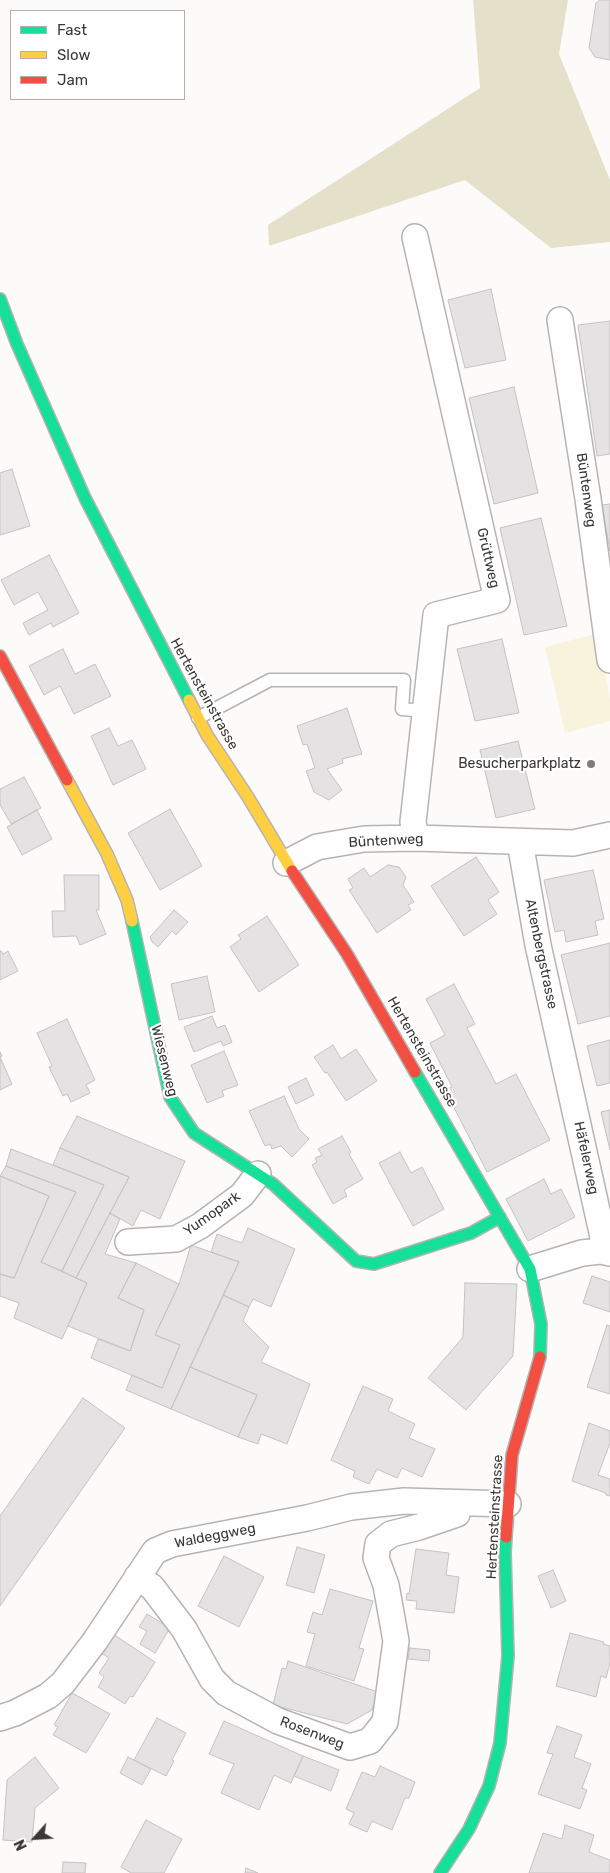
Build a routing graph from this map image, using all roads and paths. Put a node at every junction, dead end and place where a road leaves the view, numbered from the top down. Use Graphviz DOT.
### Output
graph roads {
  1 [pos="415,237"];
  2 [pos="0,299"];
  3 [pos="560,320"];
  4 [pos="8,347"];
  5 [pos="0,656"];
  6 [pos="610,660"];
  7 [pos="426,711"];
  8 [pos="198,718"];
  9 [pos="610,835"];
  10 [pos="416,838"];
  11 [pos="520,842"];
  12 [pos="286,863"];
  13 [pos="565,1065"];
  14 [pos="258,1174"];
  15 [pos="500,1216"];
  16 [pos="128,1242"];
  17 [pos="605,1252"];
  18 [pos="530,1269"];
  19 [pos="459,1504"];
  20 [pos="508,1504"];
  21 [pos="137,1577"];
  22 [pos="0,1718"];
  23 [pos="440,1873"];
  1 -- 7 [label="street, Grüttweg"];
  2 -- 4 [label="street, Hertensteinstrasse"];
  3 -- 6 [label="street, Büntenweg"];
  4 -- 8 [label="street, Hertensteinstrasse"];
  5 -- 14 [label="street, Wiesenweg"];
  7 -- 8 [label="lane"];
  7 -- 10 [label="street, Grüttweg"];
  8 -- 12 [label="street, Hertensteinstrasse"];
  9 -- 11 [label="street, Büntenweg"];
  10 -- 11 [label="street, Büntenweg"];
  10 -- 12 [label="street, Büntenweg"];
  11 -- 13 [label="street, Altenbergstrasse"];
  12 -- 15 [label="street, Hertensteinstrasse"];
  13 -- 17 [label="street, Häfelerweg"];
  14 -- 15 [label="street, Wiesenweg"];
  14 -- 16 [label="street, Yumopark"];
  15 -- 18 [label="street, Hertensteinstrasse"];
  17 -- 18 [label="street, Häfelerweg"];
  18 -- 20 [label="street, Hertensteinstrasse"];
  19 -- 20 [label="street, Waldeggweg"];
  19 -- 21 [label="street, Waldeggweg"];
  19 -- 21 [label="street, Rosenweg"];
  20 -- 23 [label="street, Hertensteinstrasse"];
  21 -- 22 [label="street, Waldeggweg"];
}
